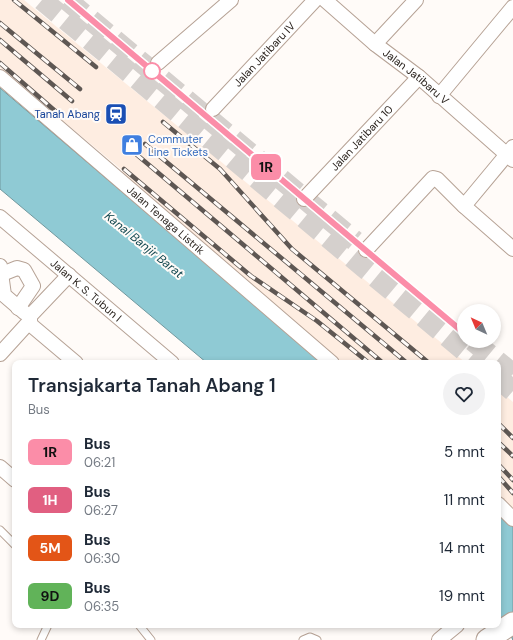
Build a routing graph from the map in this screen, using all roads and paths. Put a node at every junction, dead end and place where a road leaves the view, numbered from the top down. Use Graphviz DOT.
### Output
graph roads {
  1 [pos="231,0"];
  2 [pos="315,0"];
  3 [pos="325,0"];
  4 [pos="416,0"];
  5 [pos="513,7"];
  6 [pos="375,44"];
  7 [pos="158,63"];
  8 [pos="0,77"];
  9 [pos="419,77"];
  10 [pos="439,96"];
  11 [pos="213,109"];
  12 [pos="511,154"];
  13 [pos="304,199"];
  14 [pos="464,206"];
  15 [pos="0,217"];
  16 [pos="513,249"];
  17 [pos="366,250"];
  18 [pos="1,269"];
  19 [pos="69,275"];
  20 [pos="18,308"];
  21 [pos="30,319"];
  22 [pos="0,354"];
  23 [pos="73,360"];
  24 [pos="168,360"];
  25 [pos="329,360"];
  26 [pos="0,467"];
  27 [pos="12,477"];
  28 [pos="501,507"];
  29 [pos="513,519"];
  30 [pos="0,530"];
  31 [pos="12,542"];
  32 [pos="513,623"];
  33 [pos="47,628"];
  34 [pos="141,628"];
  35 [pos="453,628"];
  36 [pos="42,640"];
  37 [pos="151,640"];
  38 [pos="303,640"];
  39 [pos="317,640"];
  40 [pos="439,640"];
  41 [pos="487,640"];
  1 -- 7 [label="street"];
  2 -- 11 [label="street, Jalan Jatibaru IV"];
  3 -- 6 [label="street, Jalan Jatibaru V"];
  4 -- 6 [label="street"];
  5 -- 10 [label="street"];
  6 -- 9 [label="street, Jalan Jatibaru V"];
  8 -- 25 [label="street, Jalan Tenaga Listrik"];
  9 -- 10 [label="street, Jalan Jatibaru V"];
  9 -- 13 [label="street, Jalan Jatibaru 10"];
  10 -- 12 [label="street, Jalan Jatibaru V"];
  12 -- 14 [label="street"];
  14 -- 16 [label="street"];
  14 -- 17 [label="street"];
  15 -- 19 [label="street, Jalan K. S. Tubun I"];
  18 -- 20 [label="street"];
  18 -- 20 [label="street"];
  19 -- 21 [label="street"];
  19 -- 24 [label="street, Jalan K. S. Tubun I"];
  20 -- 21 [label="street"];
  21 -- 22 [label="street"];
  21 -- 23 [label="street"];
  26 -- 27 [label="street"];
  28 -- 29 [label="street"];
  30 -- 31 [label="lane"];
  32 -- 41 [label="main road"];
  33 -- 36 [label="lane"];
  34 -- 37 [label="lane"];
  35 -- 40 [label="street"];
  38 -- 39 [label="lane"];
}
